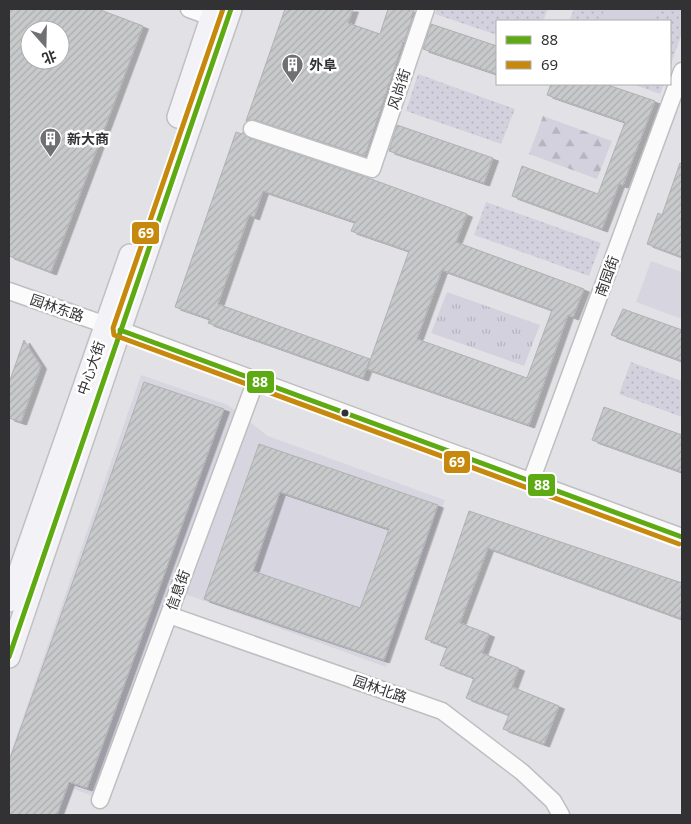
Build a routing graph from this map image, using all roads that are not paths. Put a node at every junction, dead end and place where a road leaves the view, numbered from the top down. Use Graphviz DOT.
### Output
graph roads {
  1 [pos="189,9"];
  2 [pos="231,9"];
  3 [pos="426,9"];
  4 [pos="212,13"];
  5 [pos="682,71"];
  6 [pos="252,129"];
  7 [pos="9,291"];
  8 [pos="113,327"];
  9 [pos="256,380"];
  10 [pos="531,481"];
  11 [pos="682,537"];
  12 [pos="9,601"];
  13 [pos="169,615"];
  14 [pos="9,657"];
  15 [pos="100,800"];
  16 [pos="561,815"];
  1 -- 4 [label="street"];
  2 -- 8 [label="main road, 中心大街"];
  3 -- 6 [label="street, 风尚街"];
  4 -- 8 [label="main road, 中心大街"];
  5 -- 10 [label="street, 南园街"];
  7 -- 8 [label="street, 园林东路"];
  8 -- 9 [label="street, 园林东路"];
  8 -- 12 [label="main road, 中心大街"];
  8 -- 14 [label="main road, 中心大街"];
  9 -- 10 [label="street, 园林东路"];
  9 -- 13 [label="street, 信息街"];
  10 -- 11 [label="street, 园林东路"];
  13 -- 15 [label="street, 信息街"];
  13 -- 16 [label="street, 园林北路"];
}
